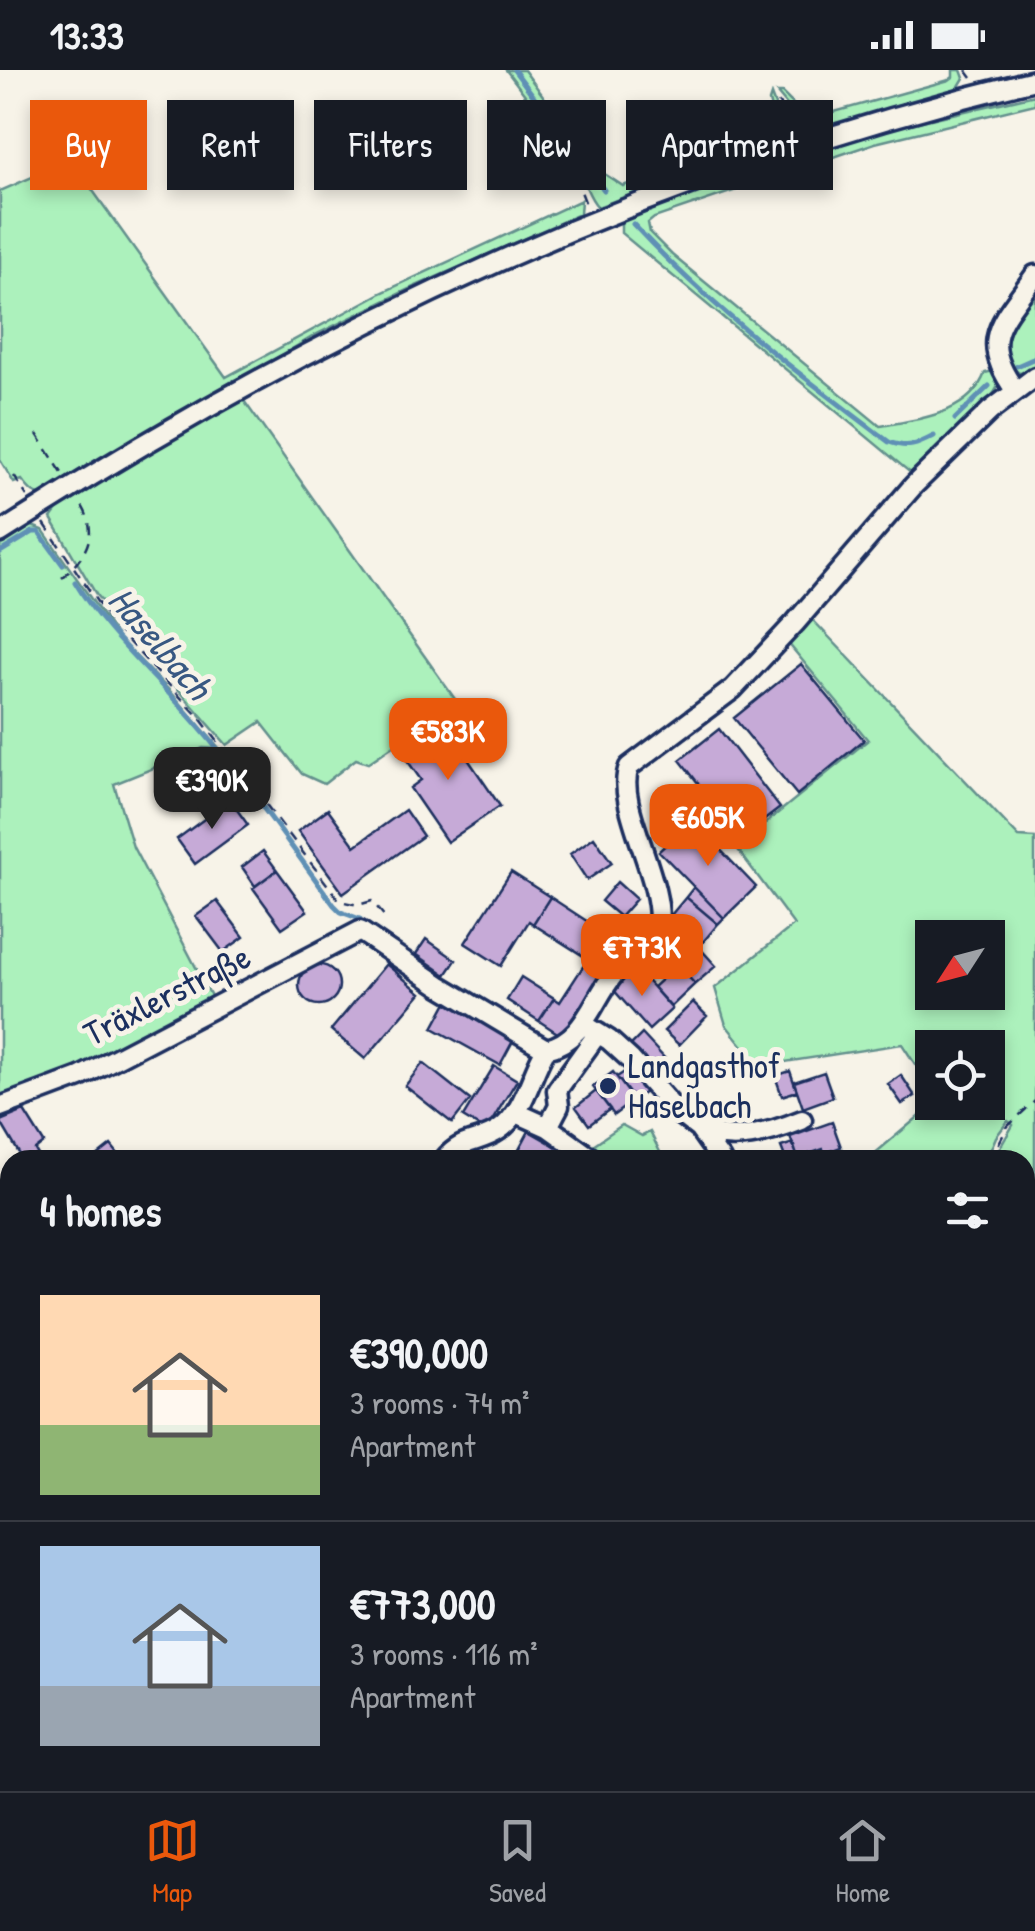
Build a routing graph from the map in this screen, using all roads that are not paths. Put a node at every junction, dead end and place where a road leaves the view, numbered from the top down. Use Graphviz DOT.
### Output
graph roads {
  1 [pos="1035,80"];
  2 [pos="1035,275"];
  3 [pos="1035,377"];
  4 [pos="1015,390"];
  5 [pos="0,533"];
  6 [pos="590,1029"];
  7 [pos="546,1049"];
  8 [pos="0,1106"];
  9 [pos="517,1112"];
  10 [pos="802,1120"];
  11 [pos="548,1127"];
  12 [pos="699,1129"];
  13 [pos="455,1150"];
  14 [pos="580,1150"];
  15 [pos="714,1150"];
  1 -- 5 [label="street"];
  2 -- 4 [label="street"];
  3 -- 4 [label="street"];
  4 -- 6 [label="street"];
  6 -- 7 [label="street"];
  6 -- 11 [label="street"];
  6 -- 12 [label="street"];
  7 -- 8 [label="street, Träxlerstraße"];
  7 -- 9 [label="street"];
  9 -- 11 [label="street"];
  9 -- 13 [label="street"];
  10 -- 12 [label="street"];
  11 -- 14 [label="street"];
  12 -- 15 [label="street"];
}
